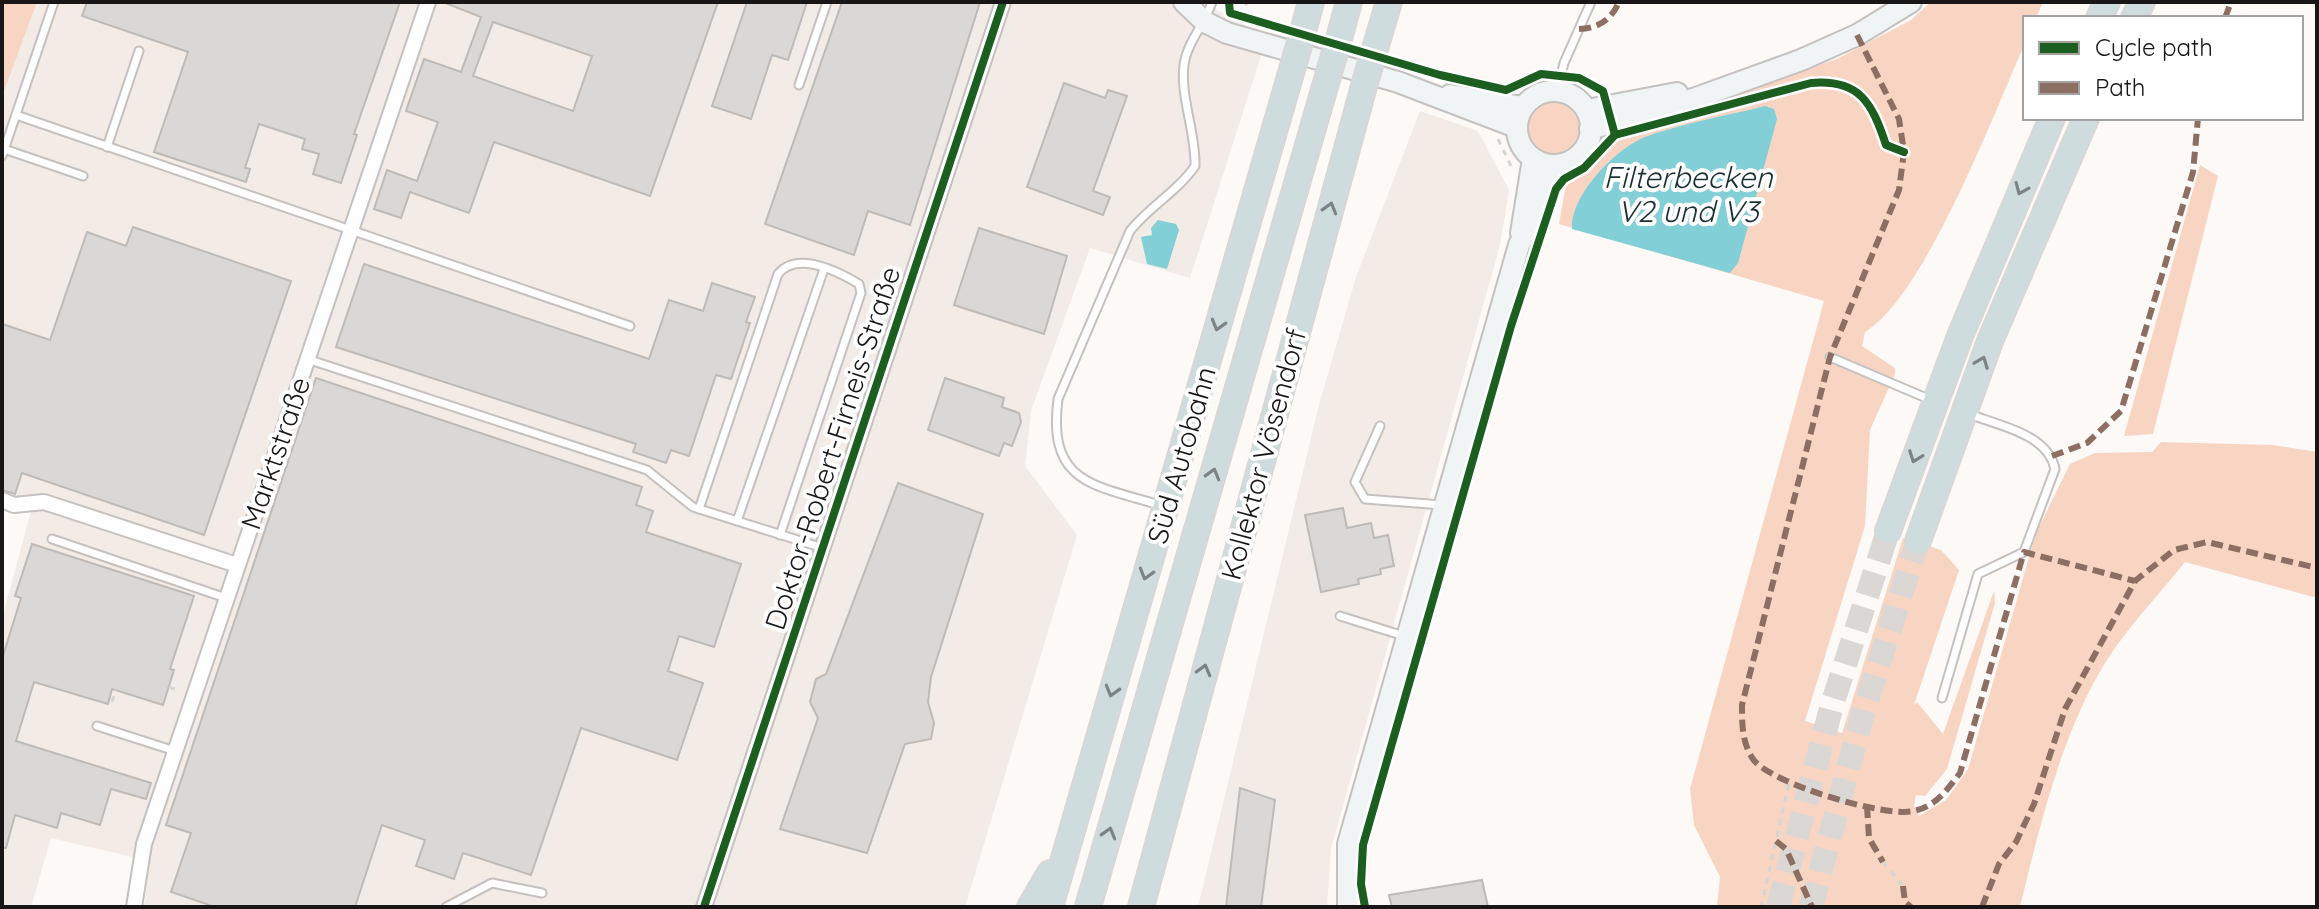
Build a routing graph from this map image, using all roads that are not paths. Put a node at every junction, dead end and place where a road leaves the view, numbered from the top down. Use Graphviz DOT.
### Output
graph roads {
  1 [pos="54,2"];
  2 [pos="428,2"];
  3 [pos="827,2"];
  4 [pos="1003,2"];
  5 [pos="1184,2"];
  6 [pos="1212,2"];
  7 [pos="1311,2"];
  8 [pos="1349,2"];
  9 [pos="1389,2"];
  10 [pos="1591,2"];
  11 [pos="1911,2"];
  12 [pos="1205,22"];
  13 [pos="139,51"];
  14 [pos="799,85"];
  15 [pos="1557,91"];
  16 [pos="1426,92"];
  17 [pos="1523,107"];
  18 [pos="16,115"];
  19 [pos="1588,120"];
  20 [pos="2051,120"];
  21 [pos="2085,120"];
  22 [pos="1506,124"];
  23 [pos="107,147"];
  24 [pos="3,152"];
  25 [pos="1542,162"];
  26 [pos="83,176"];
  27 [pos="350,232"];
  28 [pos="1519,245"];
  29 [pos="824,269"];
  30 [pos="630,326"];
  31 [pos="1830,357"];
  32 [pos="307,359"];
  33 [pos="1935,402"];
  34 [pos="1963,412"];
  35 [pos="1380,426"];
  36 [pos="2,500"];
  37 [pos="1444,505"];
  38 [pos="1166,507"];
  39 [pos="699,509"];
  40 [pos="737,521"];
  41 [pos="1888,531"];
  42 [pos="780,535"];
  43 [pos="52,539"];
  44 [pos="1918,541"];
  45 [pos="823,548"];
  46 [pos="237,565"];
  47 [pos="226,598"];
  48 [pos="1340,616"];
  49 [pos="1406,636"];
  50 [pos="1942,698"];
  51 [pos="97,726"];
  52 [pos="175,751"];
  53 [pos="1068,844"];
  54 [pos="542,893"];
  55 [pos="134,907"];
  56 [pos="446,907"];
  57 [pos="704,907"];
  58 [pos="1030,907"];
  59 [pos="1050,907"];
  60 [pos="1088,907"];
  61 [pos="1141,907"];
  62 [pos="1348,907"];
  1 -- 18 [label="lane"];
  2 -- 27 [label="street, Marktstraße"];
  3 -- 14 [label="lane"];
  4 -- 45 [label="street, Doktor-Robert-Firneis-Straße"];
  5 -- 12 [label="main road"];
  6 -- 12 [label="lane"];
  7 -- 38 [label="highway, Süd Autobahn, one-way, bridge"];
  60 -- 8 [label="highway, Süd Autobahn, one-way, bridge"];
  61 -- 9 [label="highway, Kollektor Vösendorf, one-way, bridge"];
  10 -- 15 [label="lane"];
  11 -- 19 [label="main road"];
  12 -- 16 [label="main road"];
  12 -- 38 [label="lane"];
  13 -- 23 [label="lane"];
  15 -- 17 [label="main road"];
  15 -- 19 [label="main road"];
  16 -- 17 [label="main road"];
  16 -- 22 [label="main road"];
  17 -- 22 [label="main road"];
  18 -- 23 [label="lane"];
  18 -- 24 [label="lane"];
  19 -- 25 [label="main road"];
  20 -- 33 [label="highway, one-way"];
  34 -- 21 [label="highway, one-way"];
  22 -- 25 [label="main road"];
  23 -- 27 [label="lane"];
  24 -- 26 [label="lane"];
  25 -- 28 [label="main road"];
  25 -- 28 [label="main road"];
  27 -- 30 [label="lane"];
  27 -- 32 [label="street, Marktstraße"];
  28 -- 37 [label="main road"];
  29 -- 39 [label="lane"];
  29 -- 40 [label="lane"];
  29 -- 42 [label="lane"];
  31 -- 33 [label="lane"];
  32 -- 39 [label="lane"];
  32 -- 46 [label="street, Marktstraße"];
  33 -- 41 [label="highway, one-way"];
  34 -- 44 [label="highway"];
  34 -- 50 [label="lane"];
  35 -- 37 [label="lane"];
  36 -- 46 [label="street"];
  37 -- 49 [label="main road"];
  38 -- 53 [label="highway, Süd Autobahn, one-way"];
  39 -- 40 [label="lane"];
  40 -- 42 [label="lane"];
  42 -- 45 [label="lane"];
  43 -- 47 [label="lane"];
  45 -- 57 [label="street, Doktor-Robert-Firneis-Straße"];
  46 -- 47 [label="street, Marktstraße"];
  47 -- 52 [label="street, Marktstraße"];
  48 -- 49 [label="lane"];
  49 -- 62 [label="main road"];
  51 -- 52 [label="lane"];
  52 -- 55 [label="street, Marktstraße"];
  53 -- 58 [label="highway"];
  53 -- 59 [label="highway, Süd Autobahn"];
  54 -- 56 [label="lane"];
}
